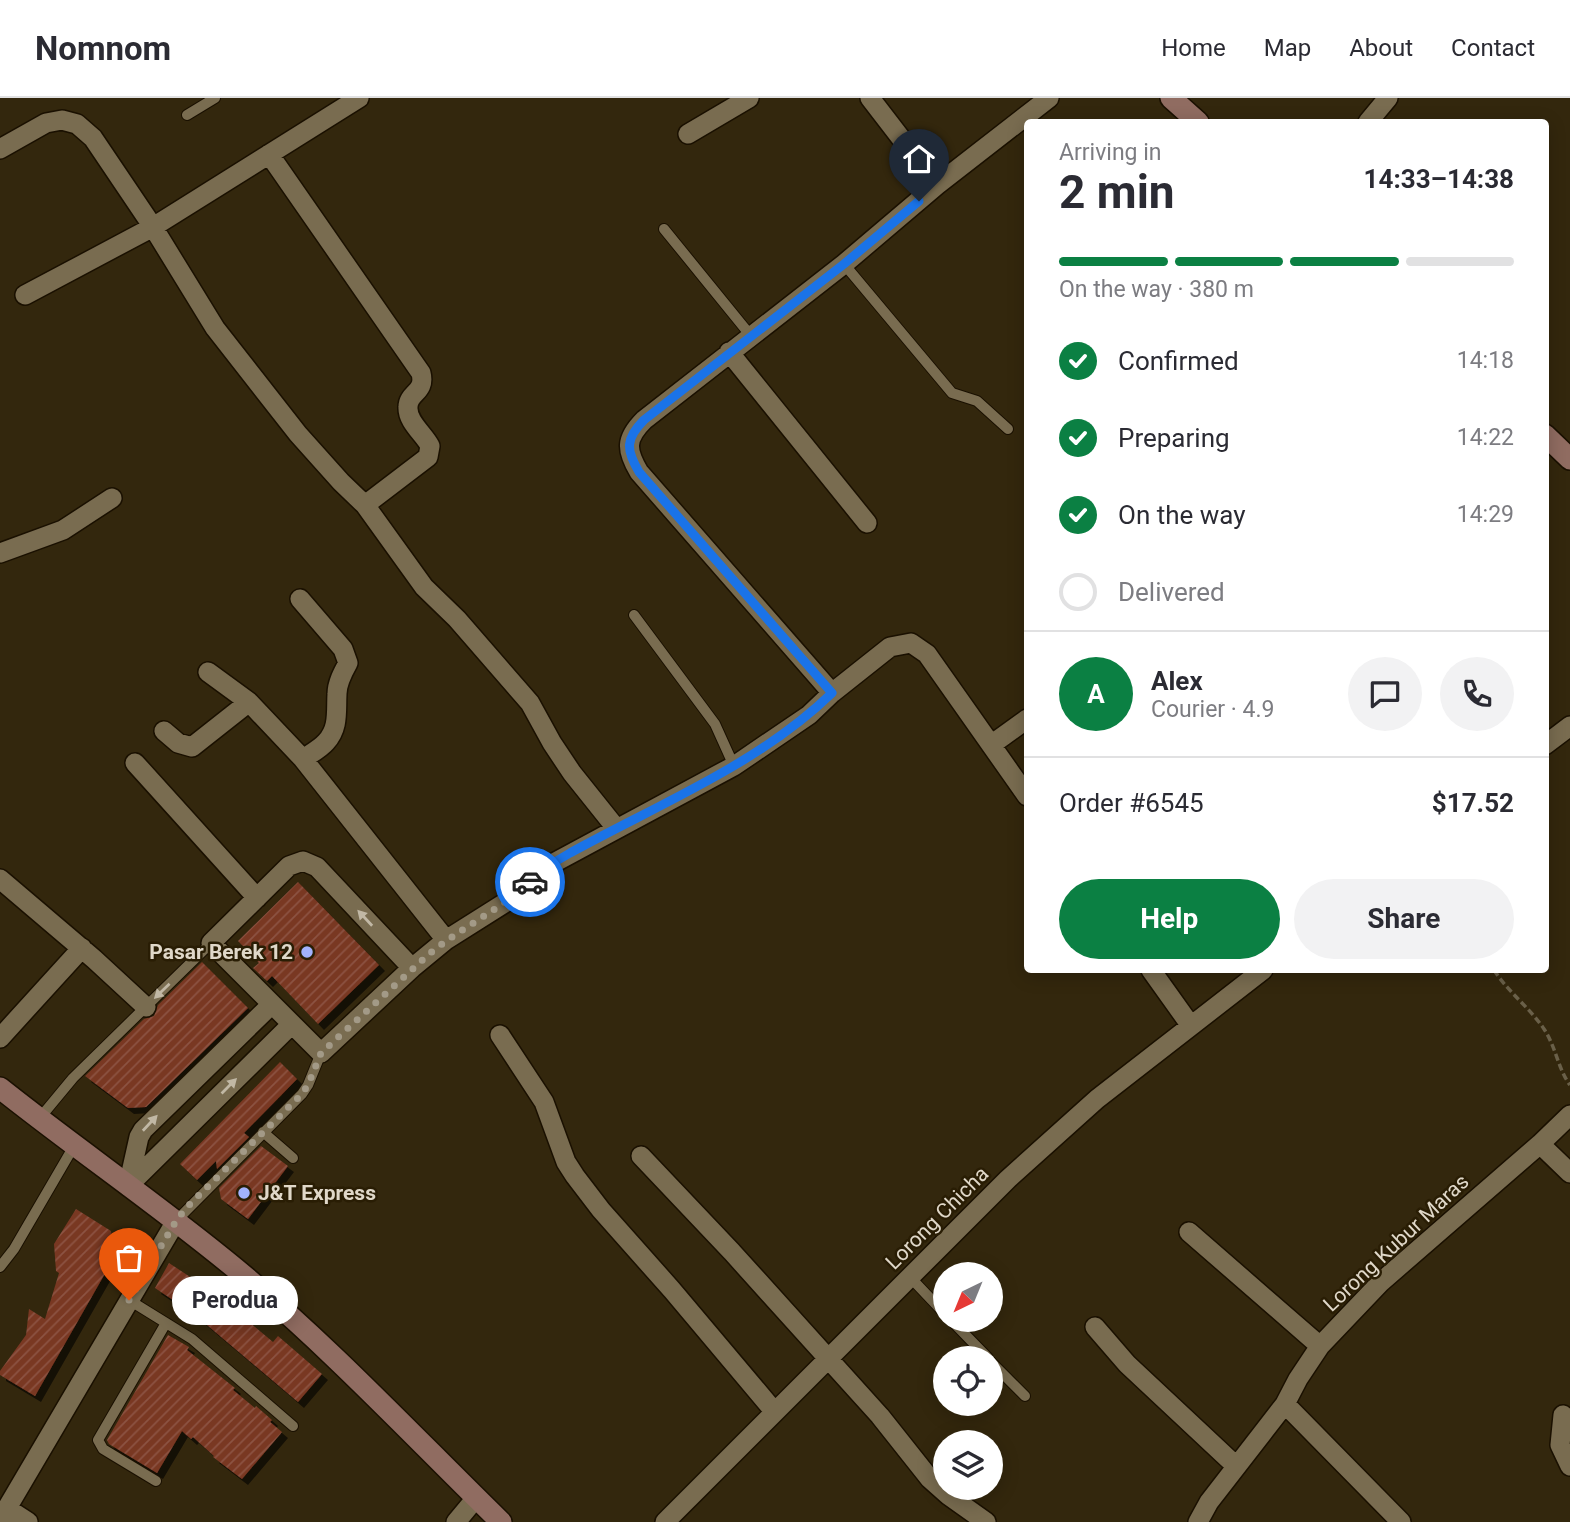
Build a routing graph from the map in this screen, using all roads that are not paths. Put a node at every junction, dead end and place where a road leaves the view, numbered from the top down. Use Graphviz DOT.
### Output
graph roads {
  1 [pos="215,98"];
  2 [pos="359,98"];
  3 [pos="749,98"];
  4 [pos="870,98"];
  5 [pos="1049,98"];
  6 [pos="1171,98"];
  7 [pos="1388,98"];
  8 [pos="187,115"];
  9 [pos="1195,119"];
  10 [pos="1370,119"];
  11 [pos="688,134"];
  12 [pos="0,149"];
  13 [pos="269,154"];
  14 [pos="937,185"];
  15 [pos="153,227"];
  16 [pos="664,229"];
  17 [pos="844,264"];
  18 [pos="25,295"];
  19 [pos="751,336"];
  20 [pos="729,352"];
  21 [pos="1008,429"];
  22 [pos="1549,439"];
  23 [pos="1570,458"];
  24 [pos="111,498"];
  25 [pos="365,505"];
  26 [pos="867,523"];
  27 [pos="0,553"];
  28 [pos="300,599"];
  29 [pos="635,615"];
  30 [pos="208,672"];
  31 [pos="832,693"];
  32 [pos="249,702"];
  33 [pos="1024,721"];
  34 [pos="164,731"];
  35 [pos="991,744"];
  36 [pos="303,759"];
  37 [pos="135,762"];
  38 [pos="734,766"];
  39 [pos="1024,792"];
  40 [pos="616,828"];
  41 [pos="0,879"];
  42 [pos="257,898"];
  43 [pos="446,940"];
  44 [pos="211,943"];
  45 [pos="82,948"];
  46 [pos="412,968"];
  47 [pos="1153,973"];
  48 [pos="1259,973"];
  49 [pos="272,1004"];
  50 [pos="146,1007"];
  51 [pos="292,1024"];
  52 [pos="1191,1026"];
  53 [pos="500,1035"];
  54 [pos="0,1038"];
  55 [pos="321,1053"];
  56 [pos="0,1088"];
  57 [pos="1570,1115"];
  58 [pos="40,1119"];
  59 [pos="263,1132"];
  60 [pos="1540,1144"];
  61 [pos="74,1146"];
  62 [pos="641,1156"];
  63 [pos="293,1158"];
  64 [pos="1570,1173"];
  65 [pos="128,1186"];
  66 [pos="176,1221"];
  67 [pos="1189,1232"];
  68 [pos="2,1262"];
  69 [pos="910,1277"];
  70 [pos="129,1300"];
  71 [pos="933,1301"];
  72 [pos="166,1323"];
  73 [pos="1095,1327"];
  74 [pos="963,1332"];
  75 [pos="976,1346"];
  76 [pos="1320,1346"];
  77 [pos="826,1359"];
  78 [pos="1003,1373"];
  79 [pos="1025,1396"];
  80 [pos="1285,1404"];
  81 [pos="774,1411"];
  82 [pos="1563,1415"];
  83 [pos="293,1426"];
  84 [pos="1236,1466"];
  85 [pos="1570,1466"];
  86 [pos="156,1482"];
  87 [pos="476,1498"];
  88 [pos="4,1515"];
  89 [pos="28,1522"];
  90 [pos="456,1522"];
  91 [pos="501,1522"];
  92 [pos="664,1522"];
  93 [pos="986,1522"];
  94 [pos="1198,1522"];
  95 [pos="1401,1522"];
  1 -- 8 [label="lane"];
  2 -- 13 [label="street"];
  3 -- 11 [label="street"];
  4 -- 14 [label="street"];
  5 -- 14 [label="street"];
  6 -- 9 [label="main road"];
  7 -- 10 [label="street"];
  12 -- 15 [label="street"];
  13 -- 15 [label="street"];
  13 -- 25 [label="street"];
  14 -- 17 [label="street"];
  15 -- 18 [label="street"];
  15 -- 25 [label="street"];
  16 -- 19 [label="lane"];
  17 -- 19 [label="street"];
  17 -- 21 [label="lane"];
  19 -- 20 [label="street"];
  20 -- 26 [label="street"];
  20 -- 31 [label="street"];
  22 -- 23 [label="main road"];
  24 -- 27 [label="street"];
  25 -- 40 [label="street"];
  28 -- 36 [label="street"];
  29 -- 38 [label="lane"];
  30 -- 32 [label="street"];
  31 -- 35 [label="street"];
  31 -- 38 [label="street"];
  32 -- 34 [label="street"];
  32 -- 36 [label="street"];
  33 -- 35 [label="street"];
  35 -- 39 [label="street"];
  36 -- 43 [label="street"];
  37 -- 42 [label="street"];
  38 -- 40 [label="street"];
  40 -- 43 [label="street"];
  41 -- 45 [label="street"];
  42 -- 44 [label="street"];
  46 -- 42 [label="street, one-way"];
  43 -- 46 [label="street"];
  44 -- 49 [label="street"];
  44 -- 50 [label="lane, one-way"];
  45 -- 50 [label="street"];
  45 -- 54 [label="street"];
  46 -- 55 [label="street"];
  47 -- 52 [label="street"];
  48 -- 52 [label="street, Lorong Chicha"];
  49 -- 51 [label="street"];
  65 -- 49 [label="street, one-way"];
  50 -- 58 [label="lane"];
  51 -- 55 [label="street"];
  65 -- 51 [label="street, one-way"];
  52 -- 69 [label="street, Lorong Chicha"];
  53 -- 81 [label="street"];
  55 -- 59 [label="lane"];
  56 -- 58 [label="main road"];
  57 -- 60 [label="street, Lorong Kubur Maras"];
  58 -- 61 [label="main road"];
  59 -- 63 [label="lane"];
  59 -- 66 [label="lane"];
  60 -- 64 [label="street"];
  60 -- 76 [label="street, Lorong Kubur Maras"];
  61 -- 65 [label="main road"];
  61 -- 68 [label="lane"];
  62 -- 77 [label="street"];
  65 -- 66 [label="main road"];
  66 -- 70 [label="street"];
  66 -- 87 [label="main road"];
  67 -- 76 [label="street"];
  69 -- 71 [label="lane"];
  69 -- 77 [label="street, Lorong Chicha"];
  70 -- 72 [label="lane"];
  70 -- 88 [label="street"];
  72 -- 83 [label="lane"];
  72 -- 86 [label="lane"];
  73 -- 84 [label="street"];
  74 -- 75 [label="lane"];
  76 -- 80 [label="street, Lorong Kubur Maras"];
  77 -- 81 [label="street, Lorong Chicha"];
  77 -- 93 [label="street"];
  78 -- 79 [label="lane"];
  80 -- 84 [label="street, Lorong Kubur Maras"];
  80 -- 95 [label="street"];
  81 -- 92 [label="street, Lorong Chicha"];
  82 -- 85 [label="street"];
  84 -- 94 [label="street, Lorong Kubur Maras"];
  87 -- 90 [label="street"];
  87 -- 91 [label="main road"];
  88 -- 89 [label="street"];
}
